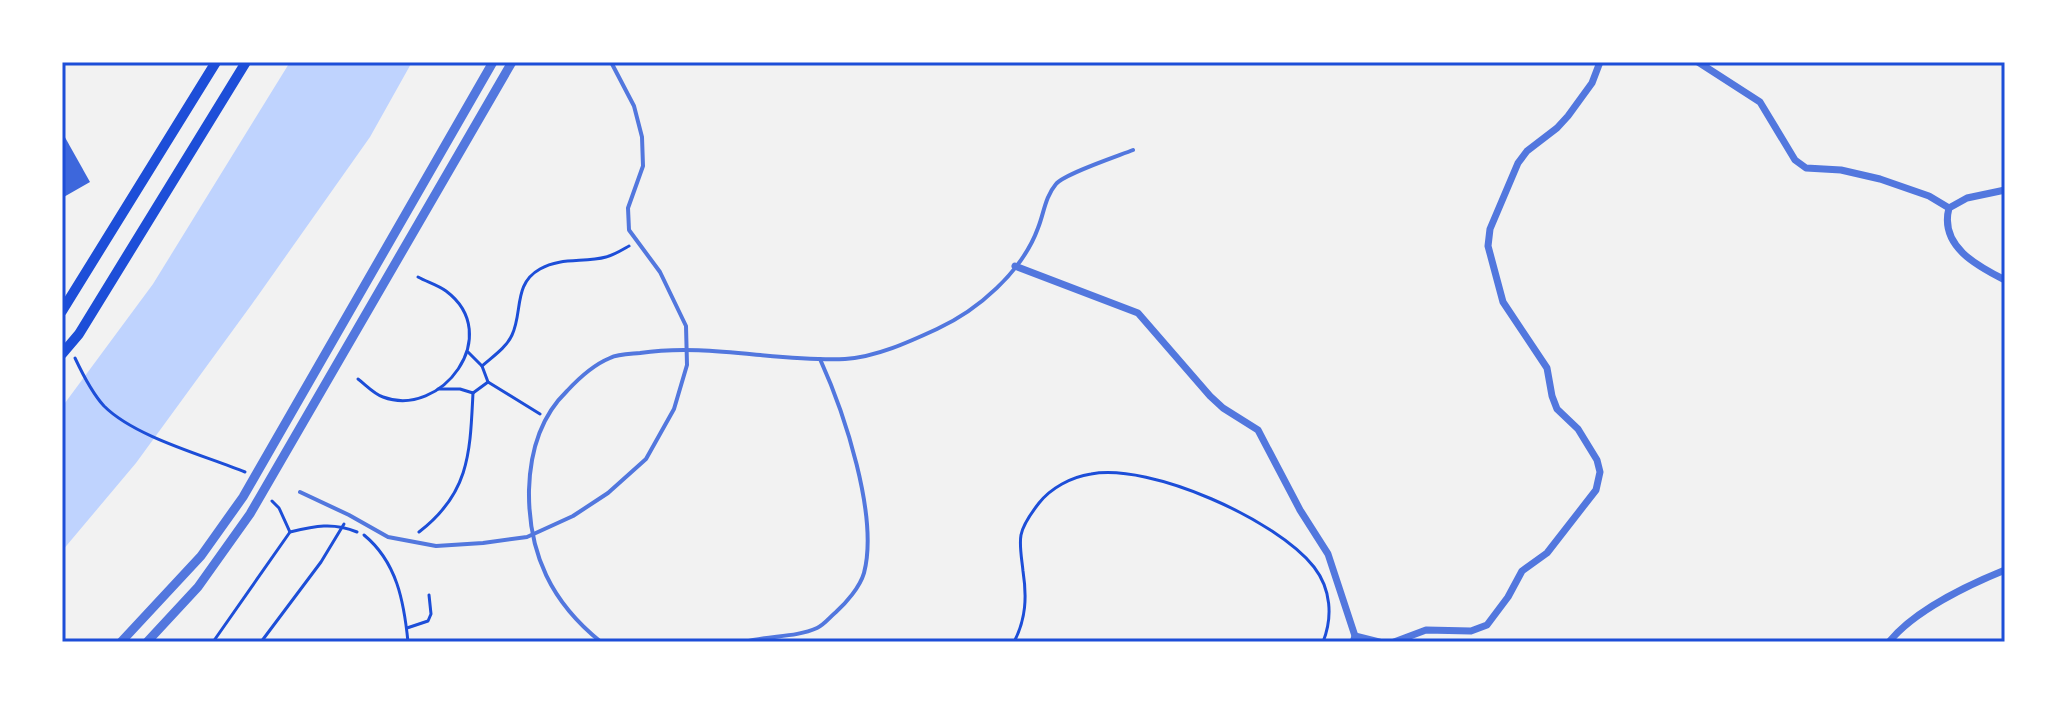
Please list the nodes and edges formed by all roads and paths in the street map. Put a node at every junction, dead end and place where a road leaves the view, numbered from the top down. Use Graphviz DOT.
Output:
graph roads {
  1 [pos="216,62"];
  2 [pos="246,62"];
  3 [pos="493,62"];
  4 [pos="512,62"];
  5 [pos="611,62"];
  6 [pos="1600,62"];
  7 [pos="1698,62"];
  8 [pos="1133,150"];
  9 [pos="2005,190"];
  10 [pos="1949,208"];
  11 [pos="638,242"];
  12 [pos="1015,266"];
  13 [pos="418,277"];
  14 [pos="2005,280"];
  15 [pos="62,311"];
  16 [pos="468,352"];
  17 [pos="68,354"];
  18 [pos="820,359"];
  19 [pos="482,366"];
  20 [pos="358,379"];
  21 [pos="488,382"];
  22 [pos="438,389"];
  23 [pos="473,393"];
  24 [pos="546,418"];
  25 [pos="246,472"];
  26 [pos="300,492"];
  27 [pos="271,499"];
  28 [pos="349,515"];
  29 [pos="290,532"];
  30 [pos="408,541"];
  31 [pos="2005,570"];
  32 [pos="429,595"];
  33 [pos="407,628"];
  34 [pos="1354,639"];
  35 [pos="121,642"];
  36 [pos="147,642"];
  37 [pos="213,642"];
  38 [pos="261,642"];
  39 [pos="408,642"];
  40 [pos="601,642"];
  41 [pos="745,642"];
  42 [pos="1014,642"];
  43 [pos="1323,642"];
  44 [pos="1379,642"];
  45 [pos="1394,642"];
  46 [pos="1889,642"];
  1 -- 15 [label="main road"];
  2 -- 17 [label="main road"];
  3 -- 35 [label="street"];
  4 -- 36 [label="street"];
  5 -- 11 [label="lane"];
  6 -- 45 [label="street"];
  7 -- 10 [label="street"];
  8 -- 12 [label="lane"];
  9 -- 10 [label="street"];
  10 -- 14 [label="street"];
  11 -- 19 [label="path"];
  11 -- 30 [label="lane"];
  12 -- 18 [label="lane"];
  12 -- 34 [label="street"];
  13 -- 16 [label="path"];
  16 -- 19 [label="path"];
  16 -- 22 [label="path"];
  17 -- 25 [label="path"];
  18 -- 24 [label="lane"];
  18 -- 41 [label="lane"];
  19 -- 21 [label="path"];
  20 -- 22 [label="path"];
  21 -- 23 [label="path"];
  21 -- 24 [label="path"];
  22 -- 23 [label="path"];
  23 -- 30 [label="path"];
  24 -- 40 [label="lane"];
  26 -- 28 [label="lane"];
  27 -- 29 [label="path"];
  28 -- 30 [label="lane"];
  28 -- 38 [label="path"];
  29 -- 33 [label="path"];
  29 -- 37 [label="path"];
  31 -- 46 [label="street"];
  32 -- 33 [label="path"];
  33 -- 39 [label="path"];
  34 -- 44 [label="street"];
  42 -- 43 [label="path"];
}
